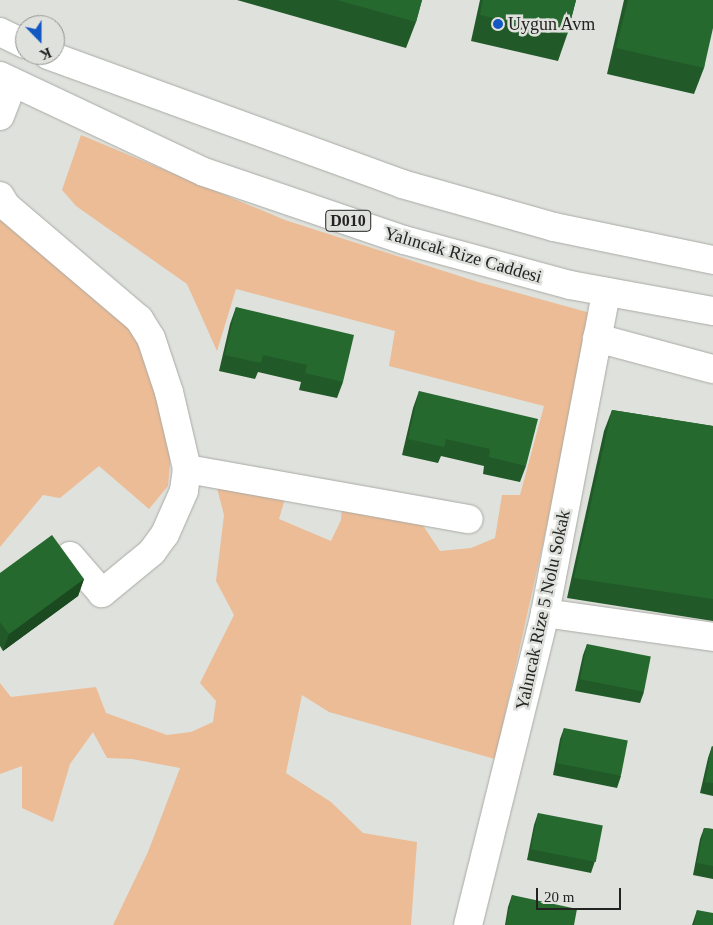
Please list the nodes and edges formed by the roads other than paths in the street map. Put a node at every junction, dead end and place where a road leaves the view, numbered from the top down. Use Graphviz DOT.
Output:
graph roads {
  1 [pos="0,32"];
  2 [pos="15,39"];
  3 [pos="65,61"];
  4 [pos="6,79"];
  5 [pos="0,116"];
  6 [pos="0,196"];
  7 [pos="713,260"];
  8 [pos="606,292"];
  9 [pos="713,311"];
  10 [pos="597,338"];
  11 [pos="713,369"];
  12 [pos="187,469"];
  13 [pos="470,518"];
  14 [pos="70,556"];
  15 [pos="545,613"];
  16 [pos="713,637"];
  17 [pos="468,925"];
  1 -- 2 [label="main road"];
  3 -- 7 [label="main road"];
  4 -- 5 [label="main road"];
  4 -- 8 [label="main road, Yalıncak Rize Caddesi / D010"];
  6 -- 12 [label="main road"];
  8 -- 9 [label="main road, Yalıncak Rize Caddesi / D010"];
  8 -- 10 [label="main road, Yalıncak Rize 5 Nolu Sokak"];
  10 -- 11 [label="main road"];
  10 -- 15 [label="main road, Yalıncak Rize 5 Nolu Sokak"];
  12 -- 13 [label="main road"];
  12 -- 14 [label="main road"];
  15 -- 16 [label="main road"];
  15 -- 17 [label="main road, Yalıncak Rize 5 Nolu Sokak"];
}
